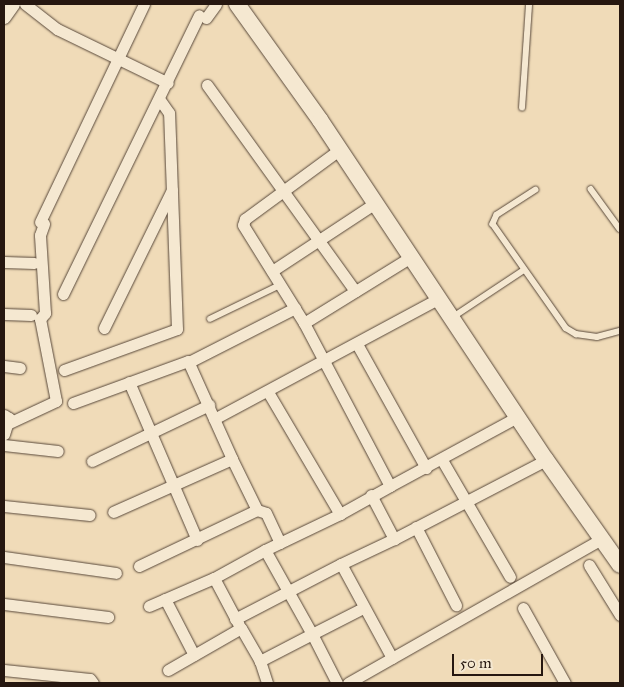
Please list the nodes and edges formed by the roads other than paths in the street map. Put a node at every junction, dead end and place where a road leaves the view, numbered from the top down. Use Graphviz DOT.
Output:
graph roads {
  1 [pos="12,4"];
  2 [pos="25,4"];
  3 [pos="144,4"];
  4 [pos="216,4"];
  5 [pos="237,4"];
  6 [pos="529,4"];
  7 [pos="4,17"];
  8 [pos="119,59"];
  9 [pos="168,83"];
  10 [pos="207,85"];
  11 [pos="160,100"];
  12 [pos="522,108"];
  13 [pos="339,150"];
  14 [pos="172,189"];
  15 [pos="591,189"];
  16 [pos="285,190"];
  17 [pos="536,190"];
  18 [pos="375,204"];
  19 [pos="620,229"];
  20 [pos="319,240"];
  21 [pos="411,257"];
  22 [pos="4,262"];
  23 [pos="34,263"];
  24 [pos="524,270"];
  25 [pos="272,271"];
  26 [pos="280,285"];
  27 [pos="355,291"];
  28 [pos="63,294"];
  29 [pos="438,299"];
  30 [pos="295,308"];
  31 [pos="4,314"];
  32 [pos="31,316"];
  33 [pos="210,318"];
  34 [pos="451,318"];
  35 [pos="304,323"];
  36 [pos="104,328"];
  37 [pos="620,331"];
  38 [pos="357,344"];
  39 [pos="325,360"];
  40 [pos="190,362"];
  41 [pos="4,366"];
  42 [pos="20,368"];
  43 [pos="64,370"];
  44 [pos="129,382"];
  45 [pos="268,392"];
  46 [pos="73,403"];
  47 [pos="208,405"];
  48 [pos="517,417"];
  49 [pos="214,419"];
  50 [pos="5,424"];
  51 [pos="151,433"];
  52 [pos="4,445"];
  53 [pos="58,451"];
  54 [pos="232,459"];
  55 [pos="442,460"];
  56 [pos="546,460"];
  57 [pos="92,461"];
  58 [pos="426,468"];
  59 [pos="173,485"];
  60 [pos="390,486"];
  61 [pos="372,495"];
  62 [pos="468,500"];
  63 [pos="4,506"];
  64 [pos="257,510"];
  65 [pos="113,512"];
  66 [pos="340,514"];
  67 [pos="90,515"];
  68 [pos="416,528"];
  69 [pos="603,538"];
  70 [pos="394,539"];
  71 [pos="197,540"];
  72 [pos="280,543"];
  73 [pos="265,550"];
  74 [pos="4,557"];
  75 [pos="341,564"];
  76 [pos="590,565"];
  77 [pos="620,565"];
  78 [pos="138,566"];
  79 [pos="116,573"];
  80 [pos="510,577"];
  81 [pos="214,578"];
  82 [pos="288,593"];
  83 [pos="165,599"];
  84 [pos="4,604"];
  85 [pos="456,605"];
  86 [pos="149,606"];
  87 [pos="363,608"];
  88 [pos="523,608"];
  89 [pos="620,615"];
  90 [pos="108,617"];
  91 [pos="238,624"];
  92 [pos="312,634"];
  93 [pos="194,655"];
  94 [pos="392,658"];
  95 [pos="260,661"];
  96 [pos="4,670"];
  97 [pos="168,670"];
  98 [pos="36,679"];
  99 [pos="92,683"];
  100 [pos="267,683"];
  101 [pos="337,683"];
  102 [pos="348,683"];
  103 [pos="565,683"];
  1 -- 7 [label="street"];
  2 -- 8 [label="street"];
  3 -- 8 [label="street"];
  4 -- 9 [label="street"];
  5 -- 13 [label="main road"];
  6 -- 12 [label="lane"];
  8 -- 9 [label="street"];
  8 -- 50 [label="street"];
  9 -- 11 [label="street"];
  10 -- 16 [label="street"];
  11 -- 14 [label="street"];
  11 -- 28 [label="street"];
  13 -- 16 [label="street"];
  13 -- 18 [label="main road"];
  14 -- 36 [label="street"];
  14 -- 43 [label="street"];
  15 -- 19 [label="lane"];
  16 -- 20 [label="street"];
  16 -- 25 [label="street"];
  17 -- 24 [label="lane"];
  18 -- 20 [label="street"];
  18 -- 21 [label="main road"];
  20 -- 25 [label="street"];
  20 -- 27 [label="street"];
  21 -- 27 [label="street"];
  21 -- 29 [label="main road"];
  22 -- 23 [label="street"];
  24 -- 34 [label="lane"];
  24 -- 37 [label="lane"];
  25 -- 26 [label="street"];
  26 -- 30 [label="street"];
  26 -- 33 [label="lane"];
  27 -- 35 [label="street"];
  29 -- 34 [label="main road"];
  29 -- 38 [label="street"];
  30 -- 35 [label="street"];
  30 -- 40 [label="street"];
  31 -- 32 [label="street"];
  34 -- 48 [label="main road"];
  35 -- 39 [label="street"];
  38 -- 39 [label="street"];
  38 -- 58 [label="street"];
  39 -- 45 [label="street"];
  39 -- 60 [label="street"];
  40 -- 44 [label="street"];
  40 -- 47 [label="street"];
  41 -- 42 [label="street"];
  44 -- 46 [label="street"];
  44 -- 51 [label="street"];
  45 -- 49 [label="street"];
  45 -- 66 [label="street"];
  47 -- 49 [label="street"];
  47 -- 51 [label="street"];
  48 -- 55 [label="street"];
  48 -- 56 [label="main road"];
  49 -- 54 [label="street"];
  51 -- 57 [label="street"];
  51 -- 59 [label="street"];
  52 -- 53 [label="street"];
  54 -- 59 [label="street"];
  54 -- 64 [label="street"];
  55 -- 58 [label="street"];
  55 -- 62 [label="street"];
  56 -- 62 [label="street"];
  56 -- 69 [label="main road"];
  58 -- 60 [label="street"];
  59 -- 65 [label="street"];
  59 -- 71 [label="street"];
  60 -- 61 [label="street"];
  61 -- 66 [label="street"];
  61 -- 70 [label="street"];
  62 -- 68 [label="street"];
  62 -- 80 [label="street"];
  63 -- 67 [label="street"];
  64 -- 71 [label="street"];
  64 -- 72 [label="street"];
  66 -- 72 [label="street"];
  68 -- 70 [label="street"];
  68 -- 85 [label="street"];
  69 -- 77 [label="main road"];
  69 -- 94 [label="street"];
  70 -- 75 [label="street"];
  71 -- 78 [label="street"];
  72 -- 73 [label="street"];
  73 -- 81 [label="street"];
  73 -- 82 [label="street"];
  74 -- 79 [label="street"];
  75 -- 82 [label="street"];
  75 -- 87 [label="street"];
  76 -- 89 [label="street"];
  81 -- 83 [label="street"];
  81 -- 91 [label="street"];
  82 -- 91 [label="street"];
  82 -- 92 [label="street"];
  83 -- 86 [label="street"];
  83 -- 93 [label="street"];
  84 -- 90 [label="street"];
  87 -- 92 [label="street"];
  87 -- 94 [label="street"];
  88 -- 103 [label="street"];
  91 -- 93 [label="street"];
  91 -- 95 [label="street"];
  92 -- 95 [label="street"];
  92 -- 101 [label="street"];
  93 -- 97 [label="street"];
  94 -- 102 [label="street"];
  95 -- 100 [label="street"];
  96 -- 98 [label="street"];
  98 -- 99 [label="street"];
}
